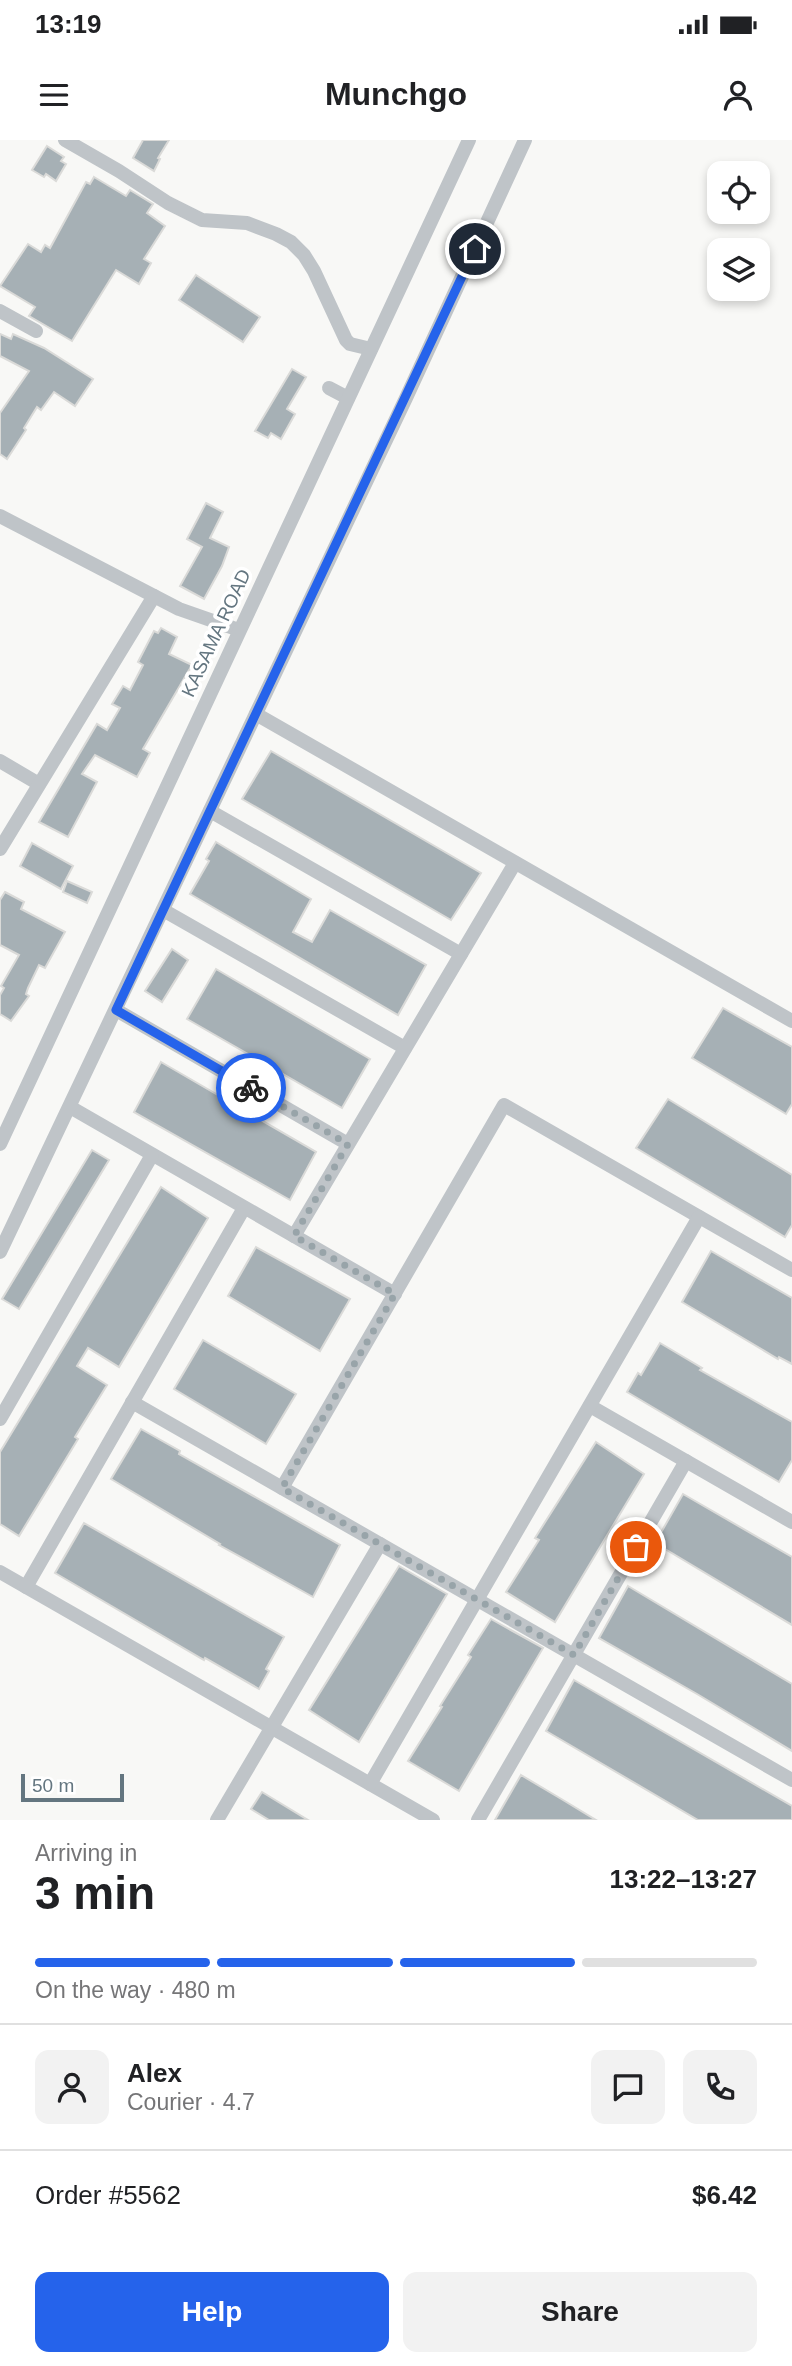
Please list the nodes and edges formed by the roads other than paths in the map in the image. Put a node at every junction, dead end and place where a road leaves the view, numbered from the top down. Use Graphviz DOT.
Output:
graph roads {
  1 [pos="65,140"];
  2 [pos="468,140"];
  3 [pos="525,140"];
  4 [pos="0,312"];
  5 [pos="36,331"];
  6 [pos="371,349"];
  7 [pos="329,388"];
  8 [pos="348,398"];
  9 [pos="0,516"];
  10 [pos="154,596"];
  11 [pos="239,630"];
  12 [pos="256,713"];
  13 [pos="0,761"];
  14 [pos="39,784"];
  15 [pos="210,811"];
  16 [pos="0,849"];
  17 [pos="515,863"];
  18 [pos="163,910"];
  19 [pos="461,954"];
  20 [pos="116,1010"];
  21 [pos="790,1016"];
  22 [pos="405,1048"];
  23 [pos="70,1107"];
  24 [pos="0,1144"];
  25 [pos="348,1144"];
  26 [pos="152,1155"];
  27 [pos="244,1208"];
  28 [pos="699,1217"];
  29 [pos="294,1236"];
  30 [pos="0,1252"];
  31 [pos="792,1270"];
  32 [pos="395,1294"];
  33 [pos="132,1402"];
  34 [pos="590,1406"];
  35 [pos="0,1419"];
  36 [pos="686,1461"];
  37 [pos="282,1488"];
  38 [pos="792,1522"];
  39 [pos="380,1544"];
  40 [pos="0,1572"];
  41 [pos="26,1587"];
  42 [pos="477,1600"];
  43 [pos="574,1655"];
  44 [pos="272,1727"];
  45 [pos="792,1780"];
  46 [pos="370,1784"];
  47 [pos="217,1820"];
  48 [pos="433,1820"];
  49 [pos="478,1820"];
  1 -- 6 [label="street"];
  2 -- 6 [label="street, KASAMA ROAD"];
  3 -- 12 [label="street"];
  4 -- 5 [label="street"];
  6 -- 8 [label="street, KASAMA ROAD"];
  7 -- 8 [label="street"];
  8 -- 11 [label="street, KASAMA ROAD"];
  9 -- 10 [label="street"];
  10 -- 11 [label="street"];
  10 -- 14 [label="street"];
  11 -- 24 [label="street, KASAMA ROAD"];
  12 -- 15 [label="street"];
  12 -- 17 [label="street"];
  13 -- 14 [label="street"];
  14 -- 16 [label="street"];
  15 -- 18 [label="street"];
  15 -- 19 [label="street"];
  17 -- 19 [label="street"];
  17 -- 21 [label="street"];
  18 -- 20 [label="street"];
  18 -- 22 [label="street"];
  19 -- 22 [label="street"];
  20 -- 23 [label="street"];
  20 -- 25 [label="street"];
  22 -- 25 [label="street"];
  23 -- 26 [label="street"];
  23 -- 30 [label="street"];
  25 -- 29 [label="street"];
  26 -- 27 [label="street"];
  26 -- 35 [label="street"];
  27 -- 29 [label="street"];
  27 -- 33 [label="street"];
  28 -- 31 [label="street"];
  28 -- 32 [label="street"];
  28 -- 34 [label="street"];
  29 -- 32 [label="street"];
  32 -- 37 [label="street"];
  33 -- 37 [label="street"];
  33 -- 41 [label="street"];
  34 -- 36 [label="street"];
  34 -- 42 [label="street"];
  36 -- 38 [label="street"];
  36 -- 43 [label="street"];
  37 -- 39 [label="street"];
  39 -- 42 [label="street"];
  39 -- 44 [label="street"];
  40 -- 41 [label="street"];
  41 -- 44 [label="street"];
  42 -- 43 [label="street"];
  42 -- 46 [label="street"];
  43 -- 45 [label="street"];
  43 -- 49 [label="street"];
  44 -- 46 [label="street"];
  44 -- 47 [label="street"];
  46 -- 48 [label="street"];
}
